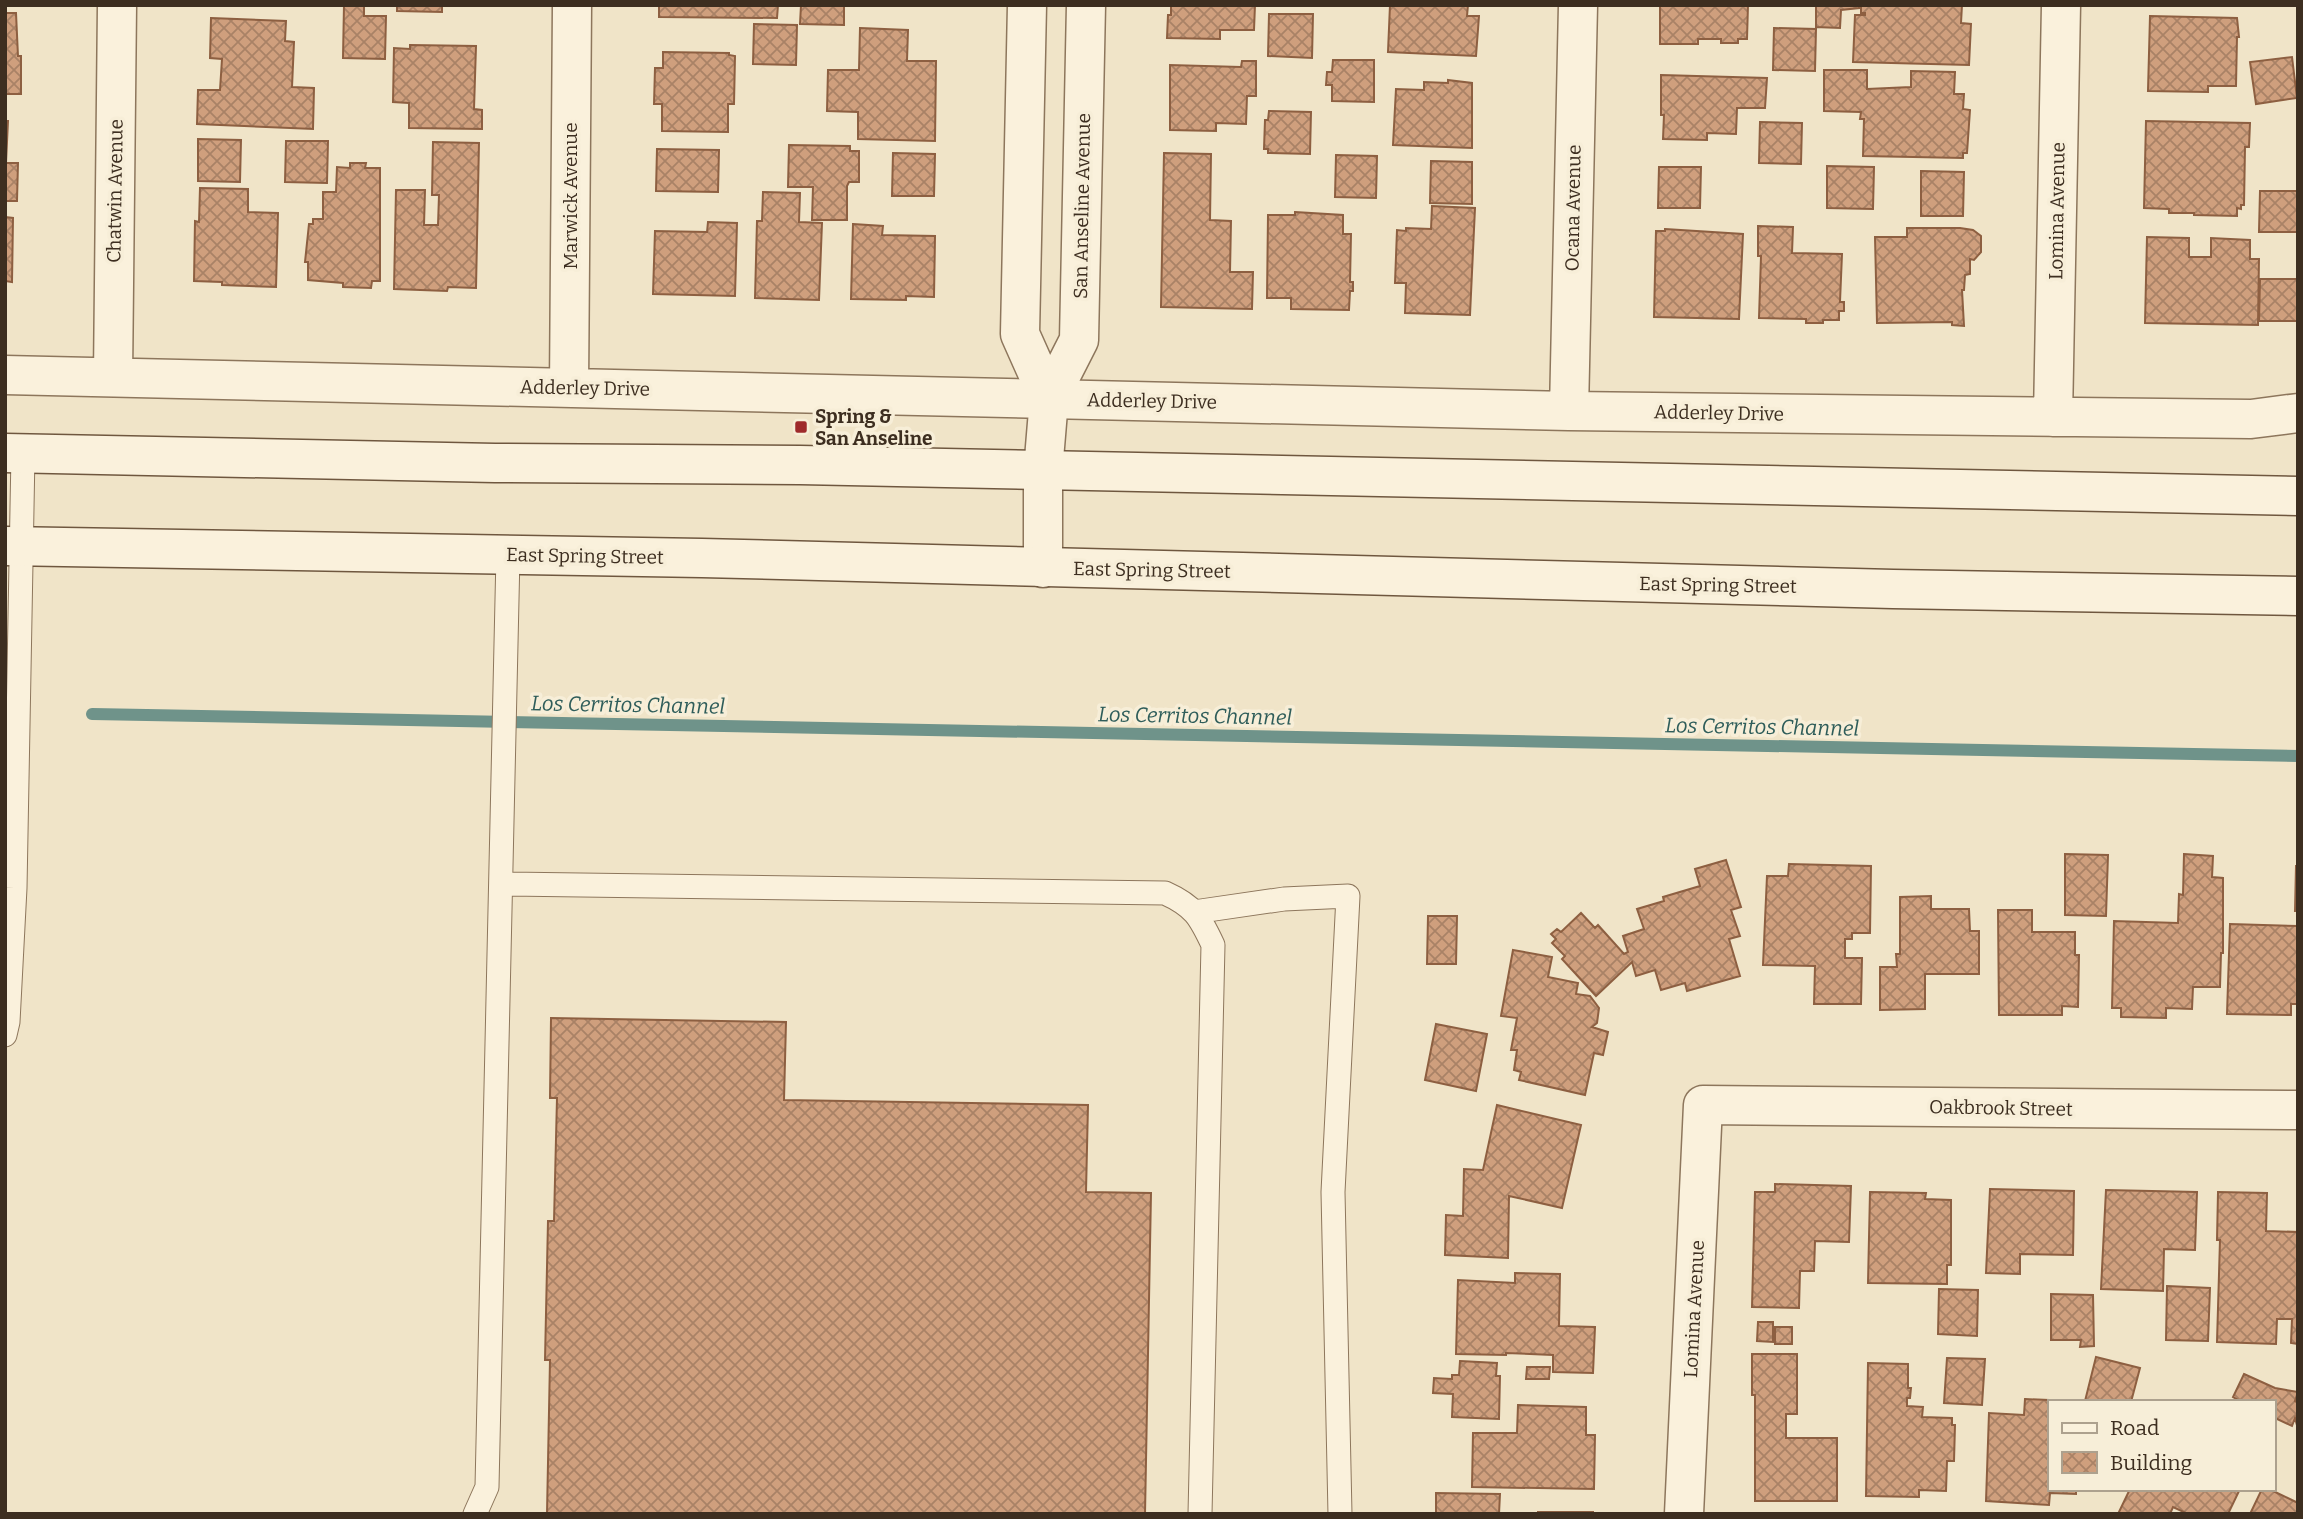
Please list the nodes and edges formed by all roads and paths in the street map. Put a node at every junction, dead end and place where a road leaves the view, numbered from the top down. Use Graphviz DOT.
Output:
graph roads {
  1 [pos="117,5"];
  2 [pos="572,5"];
  3 [pos="1027,5"];
  4 [pos="1086,5"];
  5 [pos="1578,5"];
  6 [pos="2061,5"];
  7 [pos="5,375"];
  8 [pos="113,377"];
  9 [pos="569,388"];
  10 [pos="1049,399"];
  11 [pos="1569,411"];
  12 [pos="2298,413"];
  13 [pos="2053,417"];
  14 [pos="14,453"];
  15 [pos="1043,471"];
  16 [pos="2298,496"];
  17 [pos="14,546"];
  18 [pos="508,555"];
  19 [pos="1043,568"];
  20 [pos="2298,596"];
  21 [pos="11,792"];
  22 [pos="501,884"];
  23 [pos="10,888"];
  24 [pos="1194,912"];
  25 [pos="5,1035"];
  26 [pos="1703,1105"];
  27 [pos="2298,1111"];
  28 [pos="475,1514"];
  29 [pos="1200,1514"];
  30 [pos="1339,1514"];
  31 [pos="1685,1514"];
  1 -- 8 [label="street, Chatwin Avenue"];
  2 -- 9 [label="street, Marwick Avenue"];
  3 -- 10 [label="street, San Anseline Avenue"];
  4 -- 10 [label="street, San Anseline Avenue"];
  5 -- 11 [label="street, Ocana Avenue"];
  6 -- 13 [label="street, Lomina Avenue"];
  7 -- 8 [label="street, Adderley Drive"];
  8 -- 9 [label="street, Adderley Drive"];
  9 -- 10 [label="street, Adderley Drive"];
  10 -- 11 [label="street, Adderley Drive"];
  10 -- 15 [label="street, San Anseline Avenue"];
  11 -- 13 [label="street, Adderley Drive"];
  12 -- 13 [label="street, Adderley Drive"];
  14 -- 15 [label="street"];
  14 -- 17 [label="lane"];
  15 -- 16 [label="street"];
  15 -- 19 [label="street, San Anseline Avenue"];
  17 -- 18 [label="street, East Spring Street"];
  17 -- 21 [label="lane"];
  18 -- 19 [label="street, East Spring Street"];
  18 -- 22 [label="lane"];
  19 -- 20 [label="street, East Spring Street"];
  21 -- 23 [label="lane"];
  22 -- 24 [label="lane"];
  22 -- 28 [label="lane"];
  23 -- 25 [label="lane"];
  24 -- 29 [label="lane"];
  24 -- 30 [label="lane"];
  26 -- 27 [label="street, Oakbrook Street"];
  26 -- 31 [label="street, Lomina Avenue"];
}
